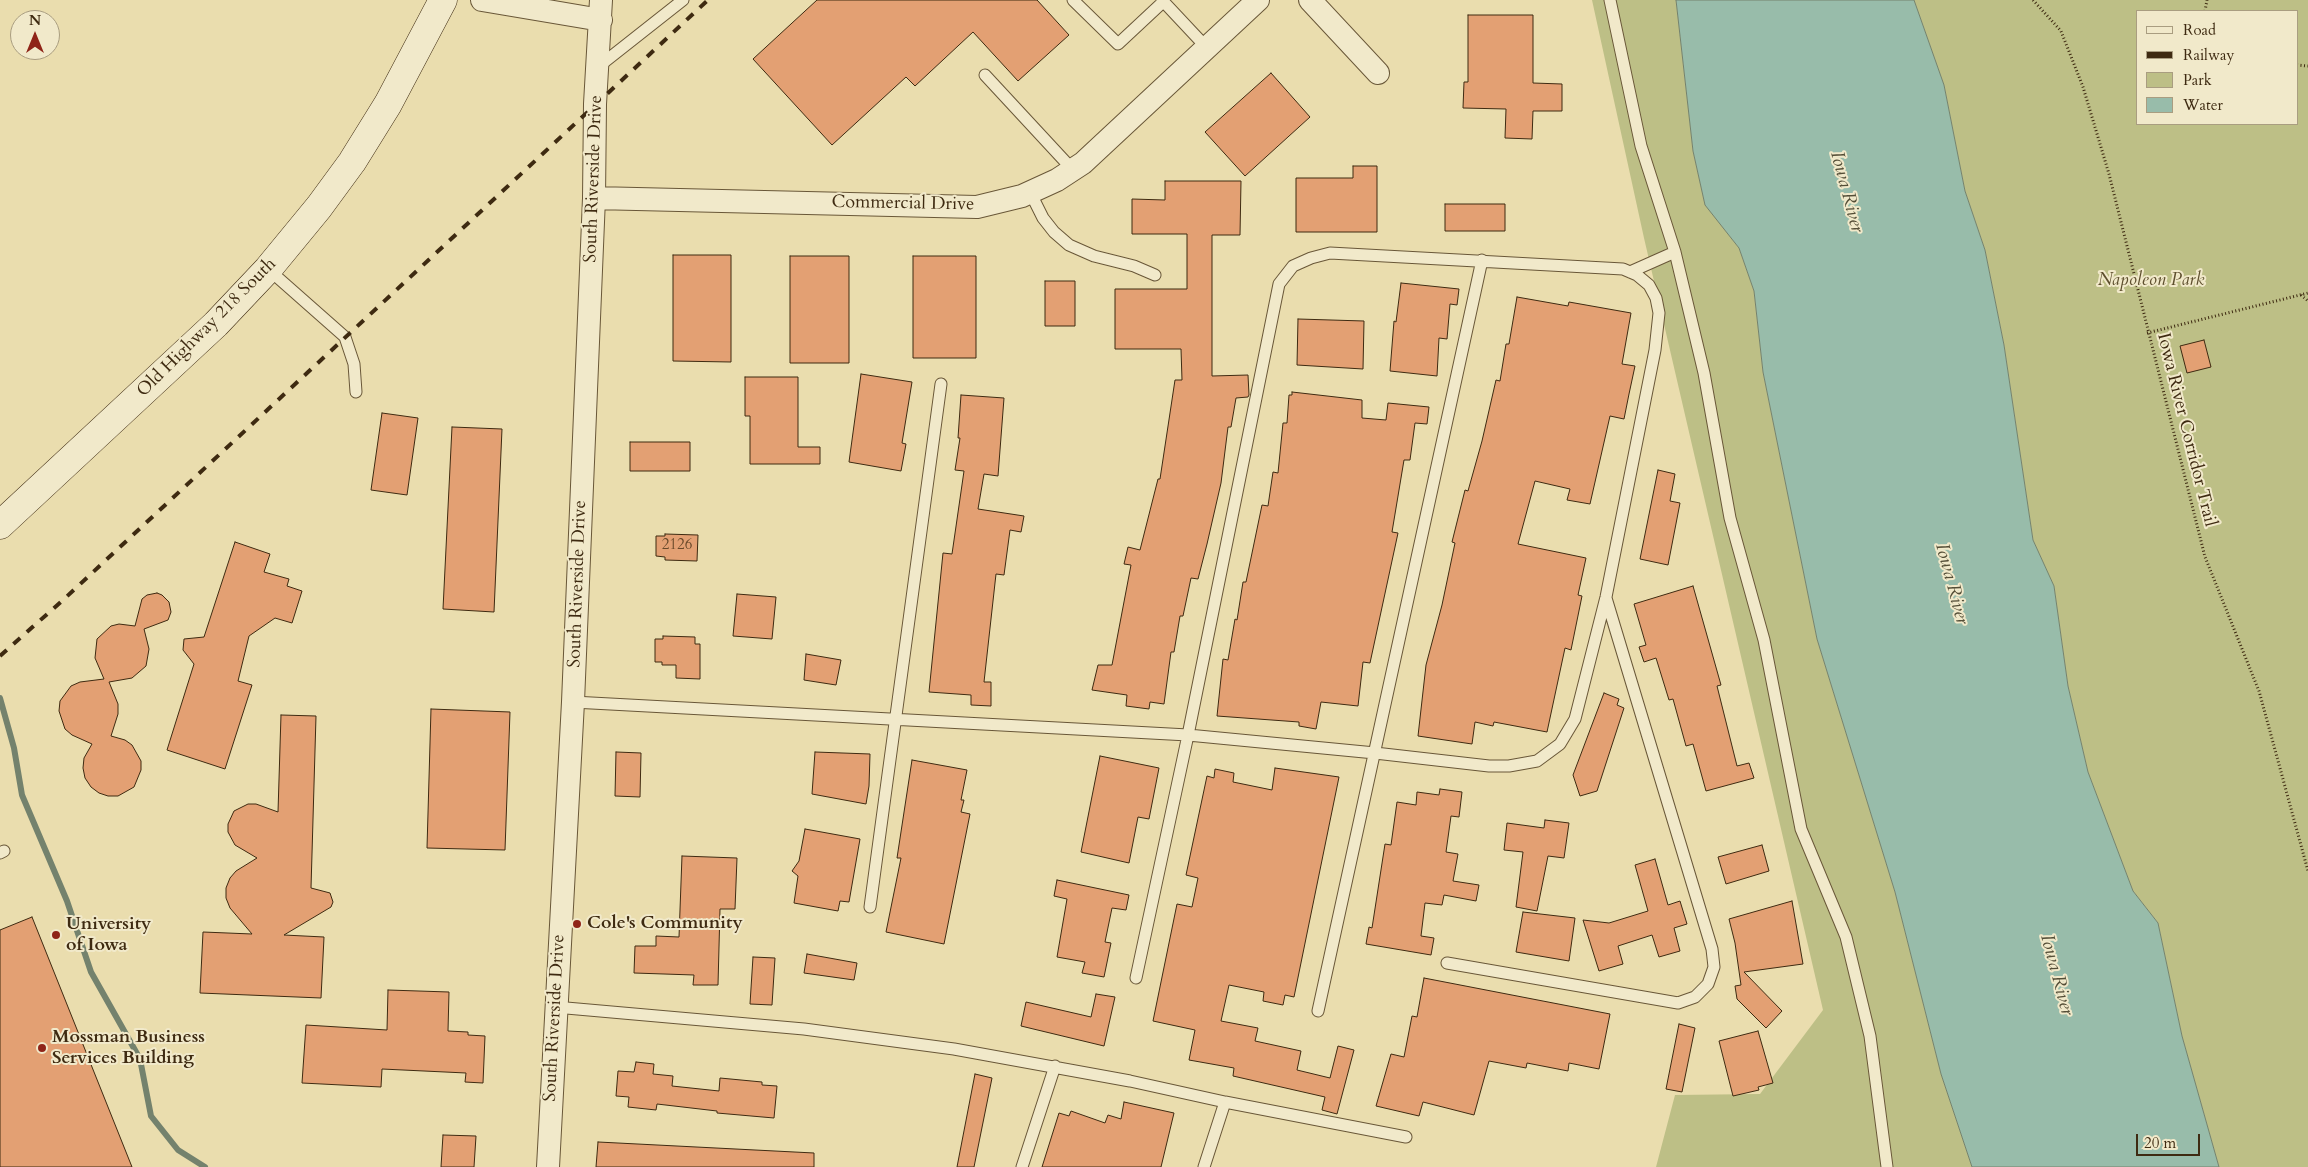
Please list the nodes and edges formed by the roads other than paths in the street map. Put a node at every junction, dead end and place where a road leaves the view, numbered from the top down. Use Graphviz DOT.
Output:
graph roads {
  1 [pos="443,0"];
  2 [pos="482,0"];
  3 [pos="683,0"];
  4 [pos="1073,0"];
  5 [pos="1258,0"];
  6 [pos="1310,0"];
  7 [pos="1610,0"];
  8 [pos="1162,1"];
  9 [pos="601,10"];
  10 [pos="1207,48"];
  11 [pos="598,66"];
  12 [pos="1378,72"];
  13 [pos="985,75"];
  14 [pos="1073,170"];
  15 [pos="1030,192"];
  16 [pos="594,198"];
  17 [pos="1675,252"];
  18 [pos="1482,260"];
  19 [pos="268,269"];
  20 [pos="1630,272"];
  21 [pos="1155,275"];
  22 [pos="941,384"];
  23 [pos="356,392"];
  24 [pos="0,525"];
  25 [pos="1606,597"];
  26 [pos="573,702"];
  27 [pos="896,719"];
  28 [pos="1188,735"];
  29 [pos="1375,753"];
  30 [pos="870,907"];
  31 [pos="1447,963"];
  32 [pos="1136,978"];
  33 [pos="555,1007"];
  34 [pos="1318,1012"];
  35 [pos="1055,1066"];
  36 [pos="1225,1102"];
  37 [pos="1406,1137"];
  38 [pos="548,1167"];
  39 [pos="1022,1167"];
  40 [pos="1204,1167"];
  41 [pos="1887,1167"];
  1 -- 19 [label="main road, Old Highway 218 South"];
  2 -- 9 [label="street"];
  3 -- 11 [label="lane"];
  4 -- 8 [label="lane"];
  5 -- 10 [label="street, Commercial Drive"];
  6 -- 12 [label="street"];
  7 -- 17 [label="lane"];
  8 -- 10 [label="lane"];
  9 -- 11 [label="street, South Riverside Drive"];
  10 -- 14 [label="street, Commercial Drive"];
  11 -- 16 [label="street, South Riverside Drive"];
  13 -- 14 [label="lane"];
  14 -- 15 [label="street, Commercial Drive"];
  15 -- 16 [label="street, Commercial Drive"];
  15 -- 21 [label="lane"];
  16 -- 26 [label="street, South Riverside Drive"];
  17 -- 20 [label="lane"];
  17 -- 41 [label="lane"];
  18 -- 20 [label="lane"];
  18 -- 28 [label="lane"];
  18 -- 29 [label="lane"];
  19 -- 23 [label="lane"];
  19 -- 24 [label="main road, Old Highway 218 South"];
  20 -- 25 [label="lane"];
  22 -- 27 [label="lane"];
  25 -- 29 [label="lane"];
  25 -- 31 [label="lane"];
  26 -- 27 [label="lane"];
  26 -- 33 [label="street, South Riverside Drive"];
  27 -- 28 [label="lane"];
  27 -- 30 [label="lane"];
  28 -- 29 [label="lane"];
  28 -- 32 [label="lane"];
  29 -- 34 [label="lane"];
  33 -- 35 [label="lane"];
  33 -- 38 [label="street, South Riverside Drive"];
  35 -- 36 [label="lane"];
  35 -- 39 [label="lane"];
  36 -- 37 [label="lane"];
  36 -- 40 [label="lane"];
}
